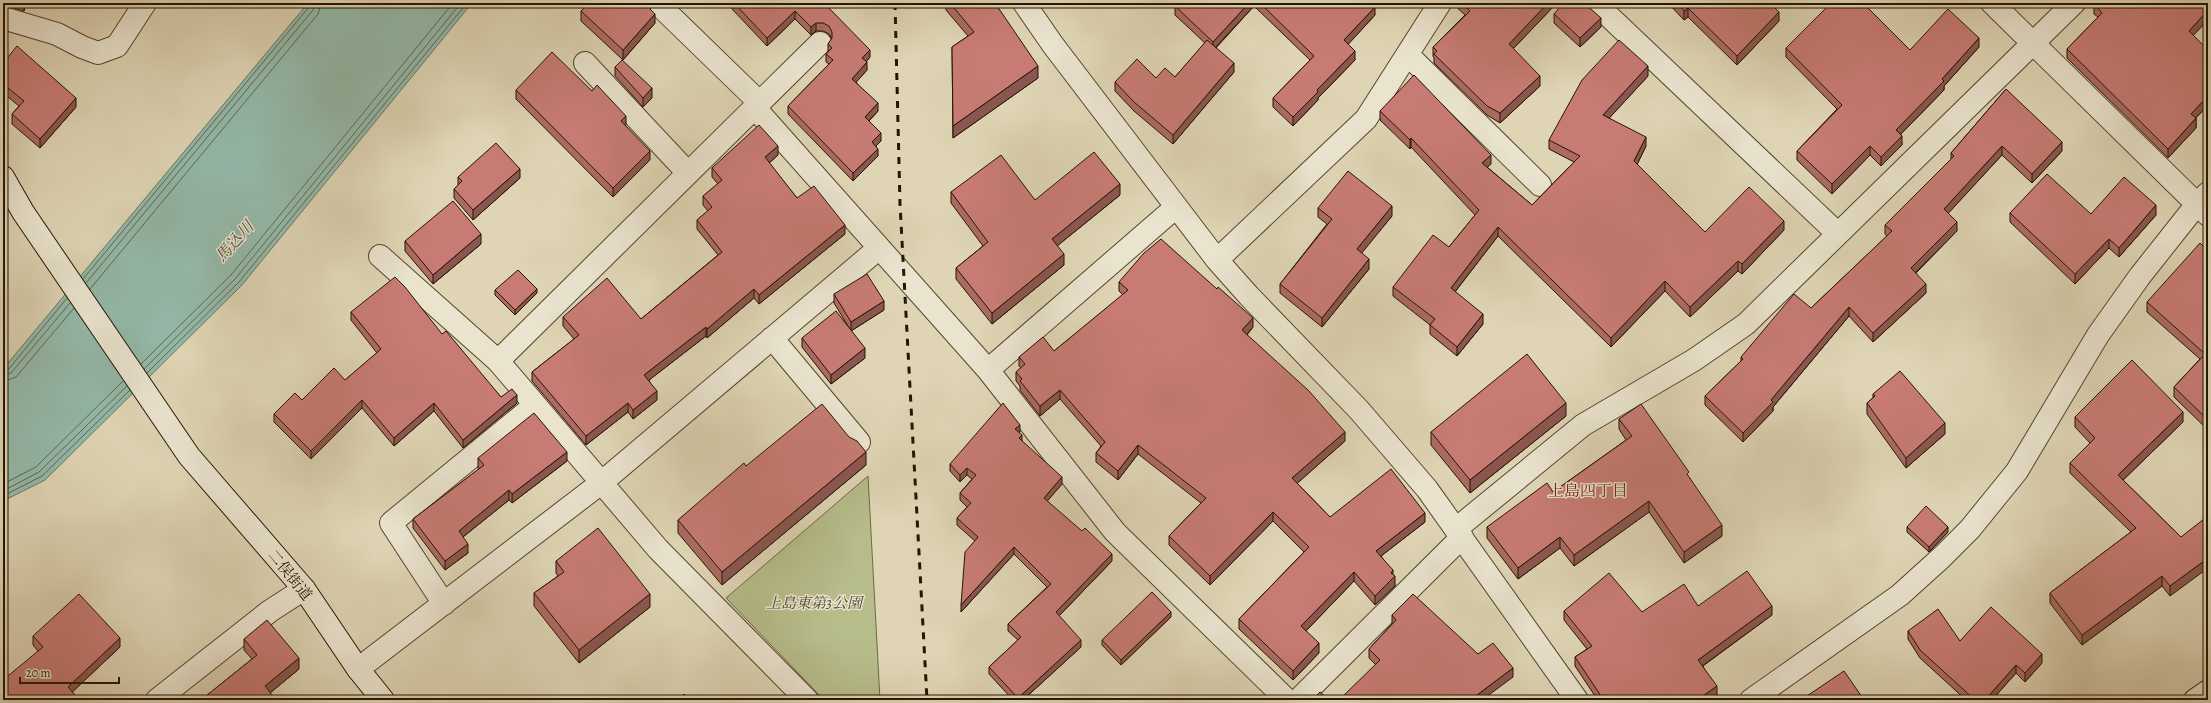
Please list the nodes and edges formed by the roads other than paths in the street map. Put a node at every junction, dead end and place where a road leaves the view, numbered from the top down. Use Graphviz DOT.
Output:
graph roads {
  1 [pos="145,3"];
  2 [pos="657,3"];
  3 [pos="1440,3"];
  4 [pos="1595,3"];
  5 [pos="1992,3"];
  6 [pos="2074,3"];
  7 [pos="1029,5"];
  8 [pos="3,18"];
  9 [pos="820,43"];
  10 [pos="2034,43"];
  11 [pos="1408,55"];
  12 [pos="585,63"];
  13 [pos="758,105"];
  14 [pos="688,173"];
  15 [pos="5,185"];
  16 [pos="1540,185"];
  17 [pos="2204,204"];
  18 [pos="1176,207"];
  19 [pos="1838,234"];
  20 [pos="879,248"];
  21 [pos="380,256"];
  22 [pos="1217,260"];
  23 [pos="772,338"];
  24 [pos="498,361"];
  25 [pos="988,370"];
  26 [pos="535,405"];
  27 [pos="859,442"];
  28 [pos="601,483"];
  29 [pos="1459,533"];
  30 [pos="304,589"];
  31 [pos="444,604"];
  32 [pos="358,669"];
  33 [pos="2208,691"];
  34 [pos="157,700"];
  35 [pos="382,700"];
  36 [pos="807,700"];
  37 [pos="1286,700"];
  38 [pos="1298,700"];
  39 [pos="1577,700"];
  40 [pos="1751,700"];
  41 [pos="2195,700"];
  1 -- 8 [label="street"];
  2 -- 13 [label="street"];
  3 -- 11 [label="street"];
  4 -- 19 [label="street"];
  5 -- 10 [label="street"];
  6 -- 10 [label="street"];
  7 -- 18 [label="street"];
  9 -- 13 [label="street"];
  10 -- 17 [label="street"];
  10 -- 19 [label="street"];
  11 -- 16 [label="street"];
  11 -- 22 [label="street"];
  12 -- 14 [label="street"];
  13 -- 14 [label="street"];
  13 -- 20 [label="street"];
  14 -- 24 [label="street"];
  15 -- 30 [label="street, 二俣街道"];
  17 -- 40 [label="street"];
  18 -- 22 [label="street"];
  18 -- 25 [label="street"];
  19 -- 29 [label="street"];
  20 -- 23 [label="street"];
  20 -- 25 [label="street"];
  21 -- 24 [label="street"];
  22 -- 29 [label="street"];
  23 -- 27 [label="street"];
  23 -- 28 [label="street"];
  24 -- 26 [label="street"];
  25 -- 37 [label="street"];
  26 -- 28 [label="street"];
  26 -- 31 [label="street"];
  28 -- 31 [label="street"];
  28 -- 36 [label="street"];
  29 -- 38 [label="street"];
  29 -- 39 [label="street"];
  30 -- 32 [label="street, 二俣街道"];
  30 -- 34 [label="street"];
  31 -- 32 [label="street"];
  32 -- 35 [label="street, 二俣街道"];
  33 -- 41 [label="street"];
}
